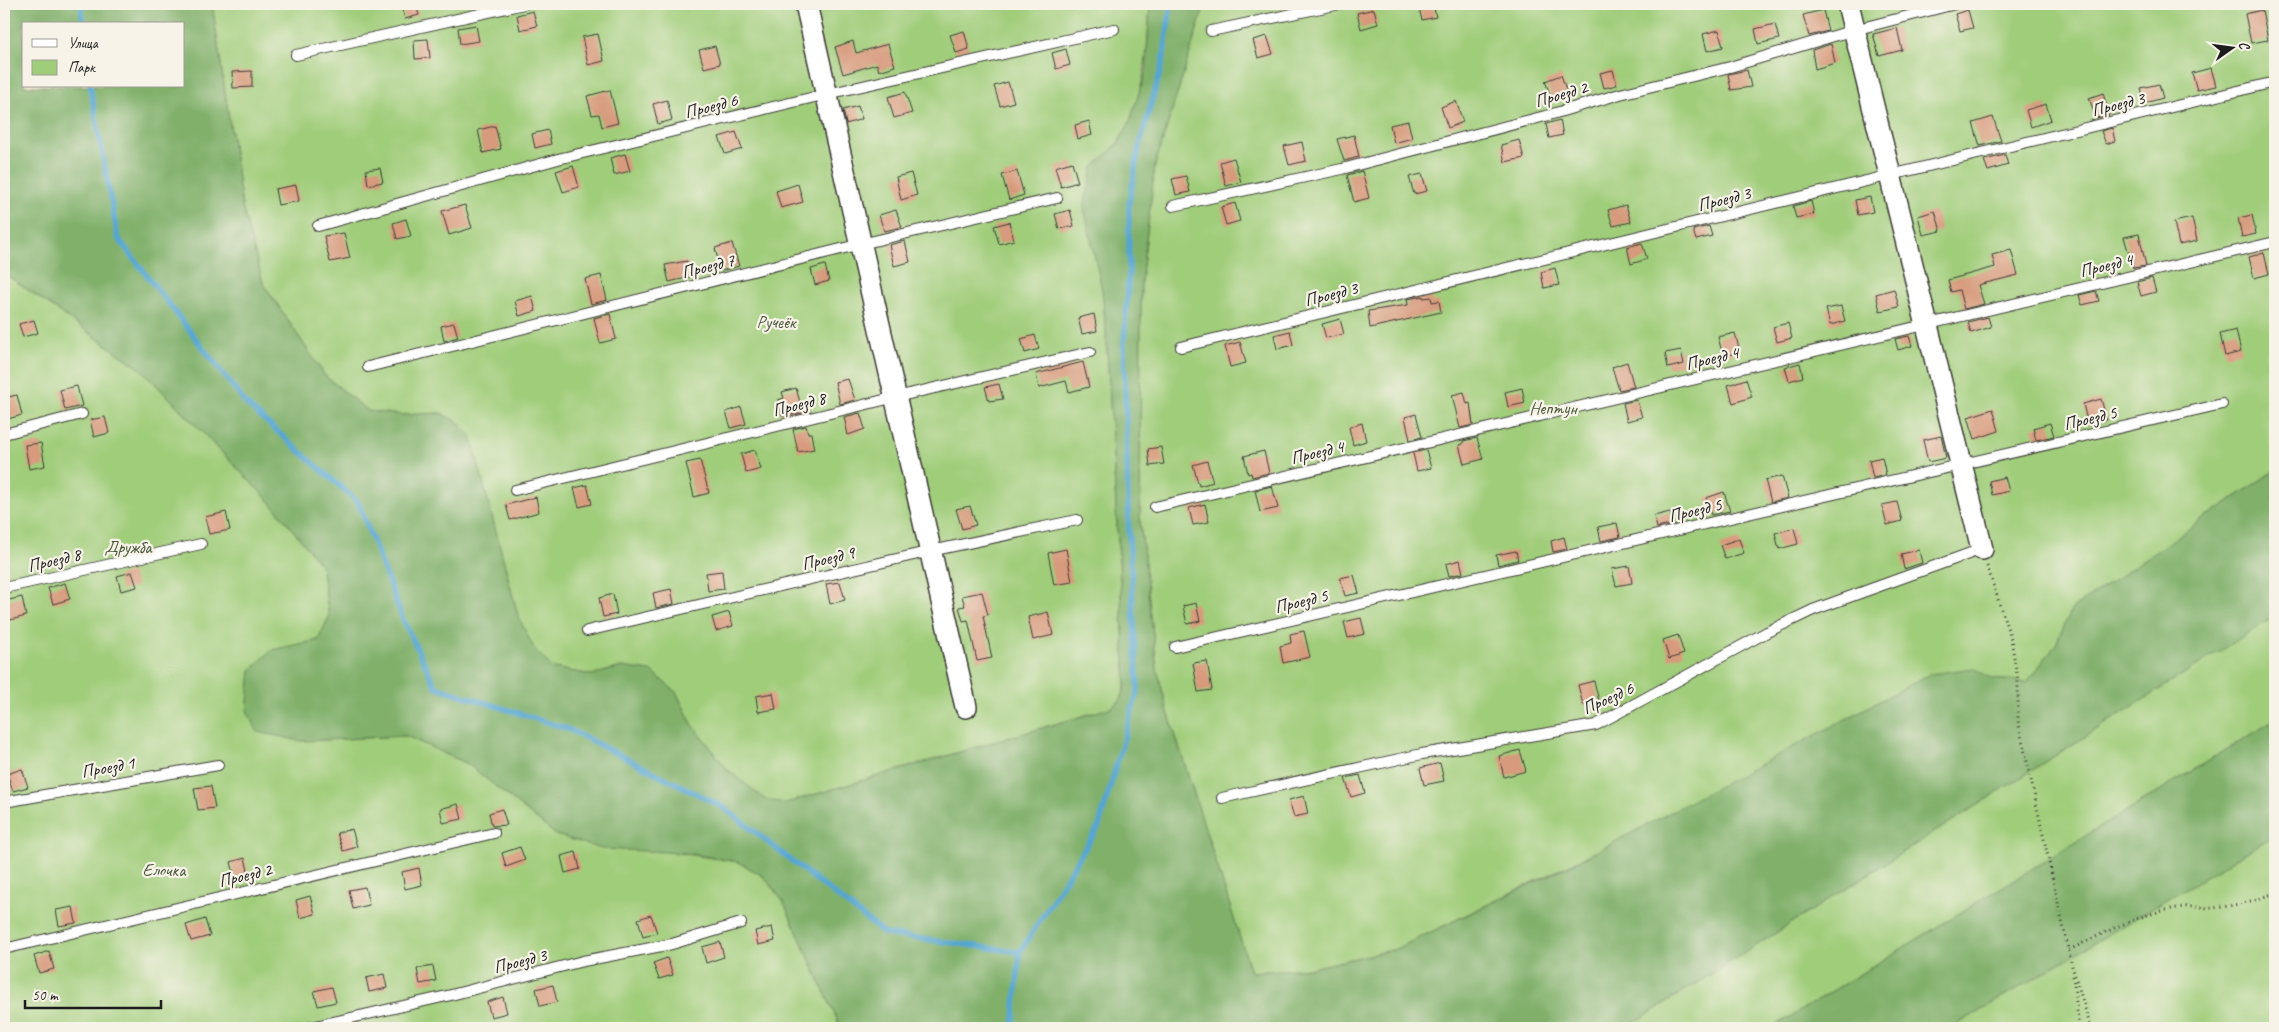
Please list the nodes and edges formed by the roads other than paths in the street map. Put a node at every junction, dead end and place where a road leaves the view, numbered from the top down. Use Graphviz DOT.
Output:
graph roads {
  1 [pos="524,4"];
  2 [pos="806,4"];
  3 [pos="1340,4"];
  4 [pos="1848,4"];
  5 [pos="1955,4"];
  6 [pos="1114,29"];
  7 [pos="1854,30"];
  8 [pos="1211,31"];
  9 [pos="296,55"];
  10 [pos="2275,82"];
  11 [pos="826,94"];
  12 [pos="1890,176"];
  13 [pos="1057,198"];
  14 [pos="1173,206"];
  15 [pos="318,226"];
  16 [pos="2275,242"];
  17 [pos="861,244"];
  18 [pos="1927,324"];
  19 [pos="1181,347"];
  20 [pos="1090,352"];
  21 [pos="368,367"];
  22 [pos="896,396"];
  23 [pos="2222,404"];
  24 [pos="82,414"];
  25 [pos="4,434"];
  26 [pos="1961,465"];
  27 [pos="515,490"];
  28 [pos="1155,507"];
  29 [pos="1077,520"];
  30 [pos="201,544"];
  31 [pos="1982,549"];
  32 [pos="931,551"];
  33 [pos="4,588"];
  34 [pos="587,631"];
  35 [pos="1175,647"];
  36 [pos="966,707"];
  37 [pos="218,765"];
  38 [pos="1222,798"];
  39 [pos="4,802"];
  40 [pos="494,833"];
  41 [pos="740,922"];
  42 [pos="4,949"];
  43 [pos="307,1028"];
  1 -- 9 [label="lane"];
  2 -- 11 [label="street"];
  3 -- 8 [label="lane"];
  4 -- 7 [label="street"];
  5 -- 7 [label="lane, Проезд 2"];
  6 -- 11 [label="lane, Проезд 6"];
  7 -- 12 [label="street"];
  7 -- 14 [label="lane, Проезд 2"];
  10 -- 12 [label="lane, Проезд 3"];
  11 -- 15 [label="lane, Проезд 6"];
  11 -- 17 [label="street"];
  12 -- 18 [label="street"];
  12 -- 19 [label="lane, Проезд 3"];
  13 -- 17 [label="lane, Проезд 7"];
  16 -- 18 [label="lane, Проезд 4"];
  17 -- 21 [label="lane, Проезд 7"];
  17 -- 22 [label="street"];
  18 -- 26 [label="street"];
  18 -- 28 [label="lane, Проезд 4"];
  20 -- 22 [label="lane, Проезд 8"];
  22 -- 27 [label="lane, Проезд 8"];
  22 -- 32 [label="street"];
  23 -- 26 [label="lane, Проезд 5"];
  24 -- 25 [label="lane"];
  26 -- 31 [label="street"];
  26 -- 35 [label="lane, Проезд 5"];
  29 -- 32 [label="lane, Проезд 9"];
  30 -- 33 [label="lane, Проезд 8"];
  31 -- 38 [label="lane, Проезд 6"];
  32 -- 34 [label="lane, Проезд 9"];
  32 -- 36 [label="street"];
  37 -- 39 [label="lane, Проезд 1"];
  40 -- 42 [label="lane, Проезд 2"];
  41 -- 43 [label="lane, Проезд 3"];
}
